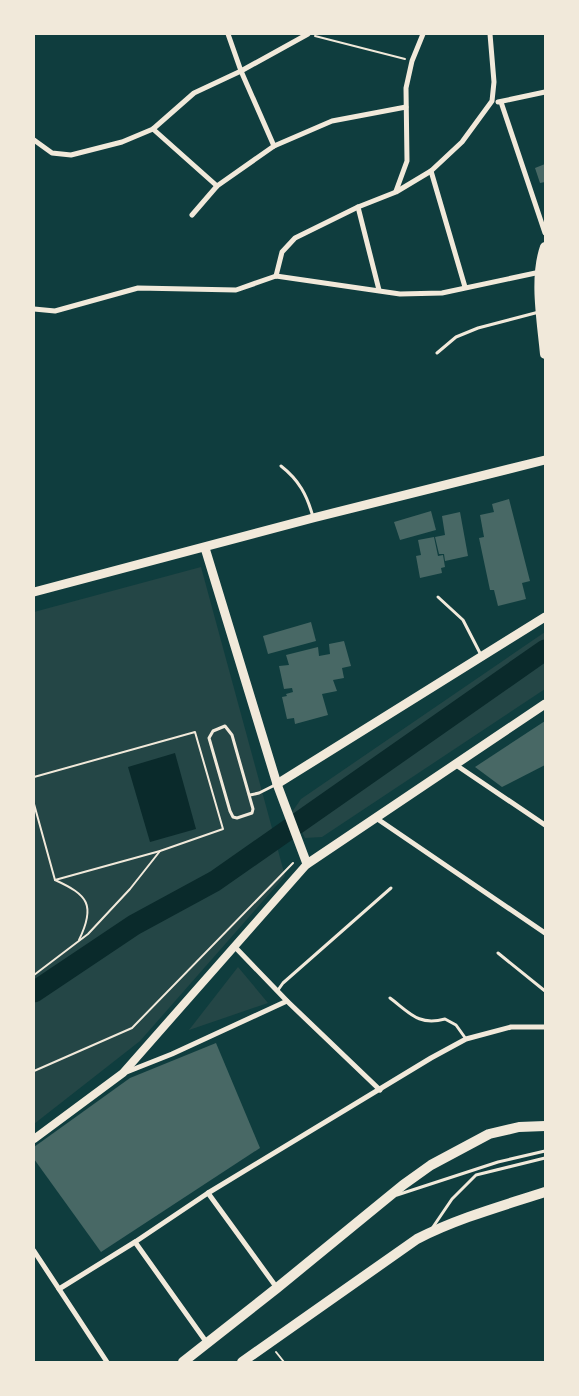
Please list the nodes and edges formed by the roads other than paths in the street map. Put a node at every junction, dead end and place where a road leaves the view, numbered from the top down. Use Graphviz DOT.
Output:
graph roads {
  1 [pos="228,34"];
  2 [pos="308,34"];
  3 [pos="423,34"];
  4 [pos="490,34"];
  5 [pos="241,71"];
  6 [pos="545,92"];
  7 [pos="492,101"];
  8 [pos="501,102"];
  9 [pos="406,107"];
  10 [pos="152,129"];
  11 [pos="34,140"];
  12 [pos="274,146"];
  13 [pos="431,170"];
  14 [pos="217,186"];
  15 [pos="396,192"];
  16 [pos="358,208"];
  17 [pos="192,214"];
  18 [pos="545,233"];
  19 [pos="545,247"];
  20 [pos="543,271"];
  21 [pos="276,276"];
  22 [pos="465,287"];
  23 [pos="379,290"];
  24 [pos="34,309"];
  25 [pos="542,311"];
  26 [pos="545,342"];
  27 [pos="437,353"];
  28 [pos="545,354"];
  29 [pos="545,460"];
  30 [pos="280,466"];
  31 [pos="313,518"];
  32 [pos="205,548"];
  33 [pos="34,592"];
  34 [pos="438,597"];
  35 [pos="545,617"];
  36 [pos="482,657"];
  37 [pos="545,704"];
  38 [pos="456,765"];
  39 [pos="277,784"];
  40 [pos="250,795"];
  41 [pos="376,818"];
  42 [pos="545,825"];
  43 [pos="306,864"];
  44 [pos="391,888"];
  45 [pos="545,933"];
  46 [pos="235,947"];
  47 [pos="498,953"];
  48 [pos="278,990"];
  49 [pos="545,991"];
  50 [pos="390,998"];
  51 [pos="287,1001"];
  52 [pos="545,1027"];
  53 [pos="466,1039"];
  54 [pos="124,1073"];
  55 [pos="380,1090"];
  56 [pos="545,1126"];
  57 [pos="34,1139"];
  58 [pos="545,1151"];
  59 [pos="545,1158"];
  60 [pos="545,1192"];
  61 [pos="208,1193"];
  62 [pos="388,1198"];
  63 [pos="430,1232"];
  64 [pos="136,1242"];
  65 [pos="34,1251"];
  66 [pos="277,1288"];
  67 [pos="59,1289"];
  68 [pos="207,1344"];
  69 [pos="107,1362"];
  70 [pos="183,1362"];
  71 [pos="242,1362"];
  1 -- 5 [label="street"];
  2 -- 5 [label="street"];
  3 -- 9 [label="street"];
  4 -- 7 [label="street"];
  5 -- 10 [label="street"];
  5 -- 12 [label="street"];
  6 -- 8 [label="street"];
  7 -- 8 [label="street"];
  7 -- 13 [label="street"];
  8 -- 18 [label="street"];
  9 -- 12 [label="street"];
  9 -- 15 [label="street"];
  10 -- 11 [label="street"];
  10 -- 14 [label="street"];
  12 -- 14 [label="street"];
  13 -- 15 [label="street"];
  13 -- 22 [label="street"];
  14 -- 17 [label="street"];
  15 -- 16 [label="street"];
  16 -- 21 [label="street"];
  16 -- 23 [label="street"];
  19 -- 20 [label="highway"];
  20 -- 22 [label="street"];
  20 -- 25 [label="highway"];
  21 -- 23 [label="street"];
  21 -- 24 [label="street"];
  22 -- 23 [label="street"];
  25 -- 26 [label="highway"];
  25 -- 27 [label="lane"];
  26 -- 28 [label="highway"];
  29 -- 31 [label="main road"];
  30 -- 31 [label="lane"];
  31 -- 32 [label="main road"];
  32 -- 33 [label="main road"];
  32 -- 39 [label="main road"];
  34 -- 36 [label="lane"];
  35 -- 36 [label="main road"];
  36 -- 39 [label="main road"];
  37 -- 38 [label="main road"];
  38 -- 41 [label="main road"];
  38 -- 42 [label="street"];
  39 -- 40 [label="lane"];
  39 -- 43 [label="main road"];
  40 -- 40 [label="lane"];
  41 -- 43 [label="main road"];
  41 -- 45 [label="street"];
  43 -- 46 [label="street"];
  44 -- 48 [label="lane"];
  46 -- 48 [label="street"];
  46 -- 54 [label="street"];
  47 -- 49 [label="lane"];
  48 -- 51 [label="street"];
  50 -- 53 [label="lane"];
  51 -- 54 [label="street"];
  51 -- 55 [label="street"];
  52 -- 53 [label="street"];
  53 -- 55 [label="street"];
  54 -- 57 [label="street"];
  55 -- 61 [label="street"];
  56 -- 62 [label="highway"];
  58 -- 62 [label="lane"];
  59 -- 63 [label="lane"];
  60 -- 63 [label="highway"];
  61 -- 64 [label="street"];
  61 -- 66 [label="street"];
  62 -- 66 [label="highway"];
  63 -- 71 [label="highway"];
  64 -- 67 [label="street"];
  64 -- 68 [label="street"];
  65 -- 67 [label="street"];
  66 -- 68 [label="highway"];
  67 -- 69 [label="street"];
  68 -- 70 [label="highway"];
}
